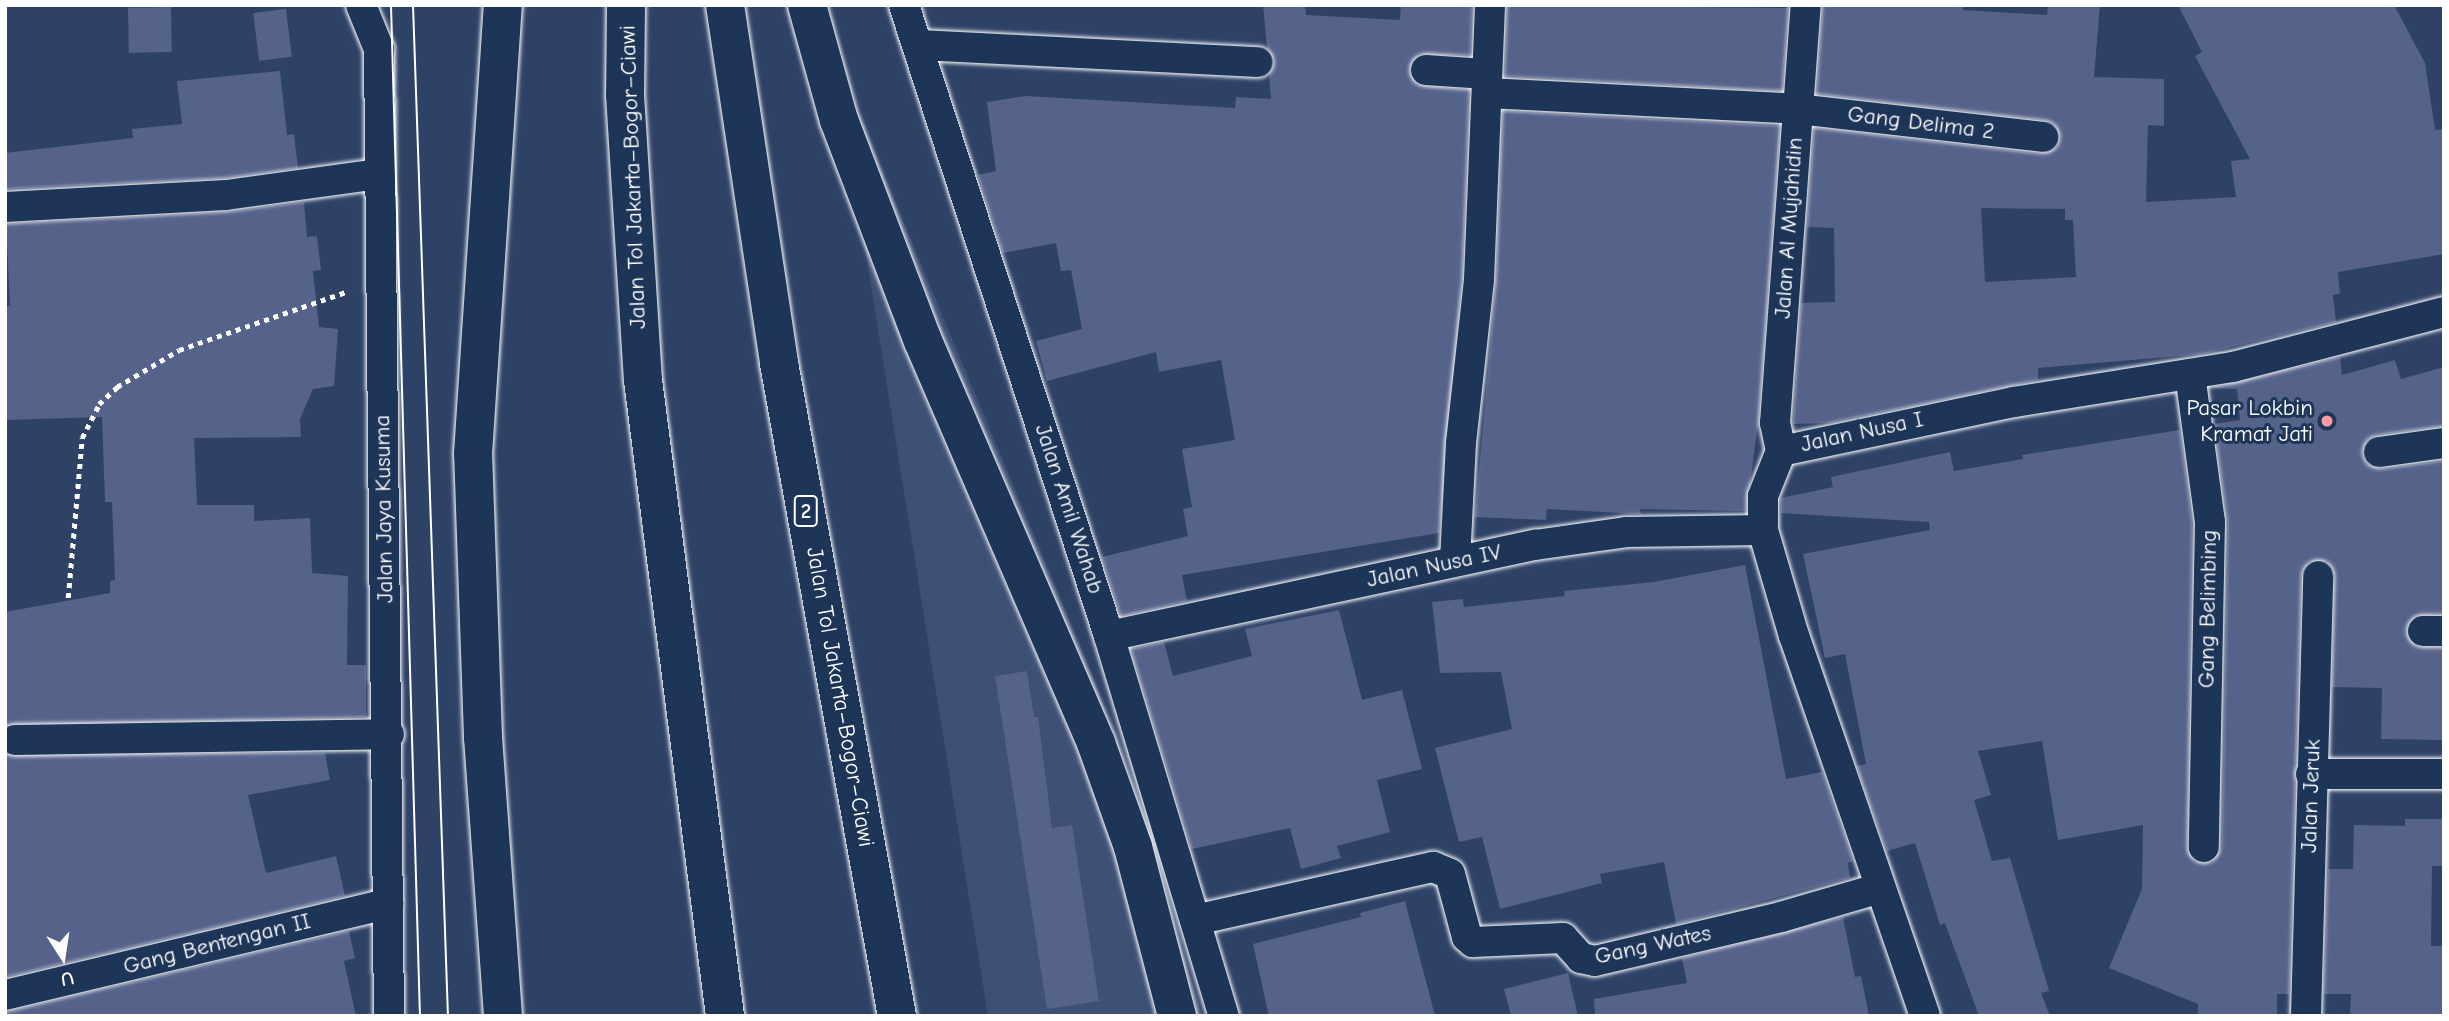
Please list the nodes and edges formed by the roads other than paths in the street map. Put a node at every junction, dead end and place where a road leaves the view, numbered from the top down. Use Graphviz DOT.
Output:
graph roads {
  1 [pos="361,5"];
  2 [pos="503,5"];
  3 [pos="626,5"];
  4 [pos="725,5"];
  5 [pos="807,5"];
  6 [pos="904,5"];
  7 [pos="1490,5"];
  8 [pos="1806,5"];
  9 [pos="920,45"];
  10 [pos="1258,62"];
  11 [pos="1426,69"];
  12 [pos="1486,84"];
  13 [pos="1798,109"];
  14 [pos="2043,137"];
  15 [pos="380,174"];
  16 [pos="5,207"];
  17 [pos="2444,312"];
  18 [pos="2190,374"];
  19 [pos="2444,443"];
  20 [pos="1781,451"];
  21 [pos="2379,452"];
  22 [pos="1763,530"];
  23 [pos="1455,561"];
  24 [pos="2318,576"];
  25 [pos="1109,636"];
  26 [pos="389,734"];
  27 [pos="15,740"];
  28 [pos="2311,774"];
  29 [pos="2444,774"];
  30 [pos="2204,847"];
  31 [pos="1880,888"];
  32 [pos="388,904"];
  33 [pos="1195,920"];
  34 [pos="5,995"];
  35 [pos="389,1016"];
  36 [pos="503,1016"];
  37 [pos="725,1016"];
  38 [pos="897,1016"];
  39 [pos="1177,1016"];
  40 [pos="1224,1016"];
  41 [pos="1925,1016"];
  42 [pos="2306,1016"];
  1 -- 15 [label="street, Jalan Jaya Kusuma"];
  2 -- 36 [label="highway"];
  3 -- 37 [label="highway, Jalan Tol Jakarta–Bogor–Ciawi"];
  4 -- 38 [label="highway, Jalan Tol Jakarta–Bogor–Ciawi / 2"];
  5 -- 39 [label="highway"];
  6 -- 9 [label="street, Jalan Amil Wahab"];
  7 -- 12 [label="street"];
  8 -- 13 [label="street, Jalan Al Mujahidin"];
  9 -- 10 [label="street"];
  9 -- 25 [label="street, Jalan Amil Wahab"];
  11 -- 12 [label="street, Gang Delima 2"];
  12 -- 13 [label="street, Gang Delima 2"];
  12 -- 23 [label="street"];
  13 -- 14 [label="street, Gang Delima 2"];
  13 -- 20 [label="street, Jalan Al Mujahidin"];
  15 -- 16 [label="street"];
  15 -- 26 [label="street, Jalan Jaya Kusuma"];
  17 -- 18 [label="street, Jalan Nusa I"];
  18 -- 20 [label="street, Jalan Nusa I"];
  18 -- 30 [label="street, Gang Belimbing"];
  19 -- 21 [label="street"];
  20 -- 22 [label="street, Jalan Nusa I"];
  22 -- 23 [label="street, Jalan Nusa IV"];
  22 -- 31 [label="street, Jalan Nusa I"];
  23 -- 25 [label="street, Jalan Nusa IV"];
  24 -- 28 [label="street, Jalan Jeruk"];
  25 -- 33 [label="street, Jalan Amil Wahab"];
  26 -- 27 [label="street"];
  26 -- 32 [label="street, Jalan Jaya Kusuma"];
  28 -- 29 [label="street"];
  28 -- 42 [label="street, Jalan Jeruk"];
  31 -- 33 [label="street, Gang Wates"];
  31 -- 41 [label="street, Jalan Nusa I"];
  32 -- 34 [label="street, Gang Bentengan II"];
  32 -- 35 [label="street, Jalan Jaya Kusuma"];
  33 -- 40 [label="street, Jalan Amil Wahab"];
}
